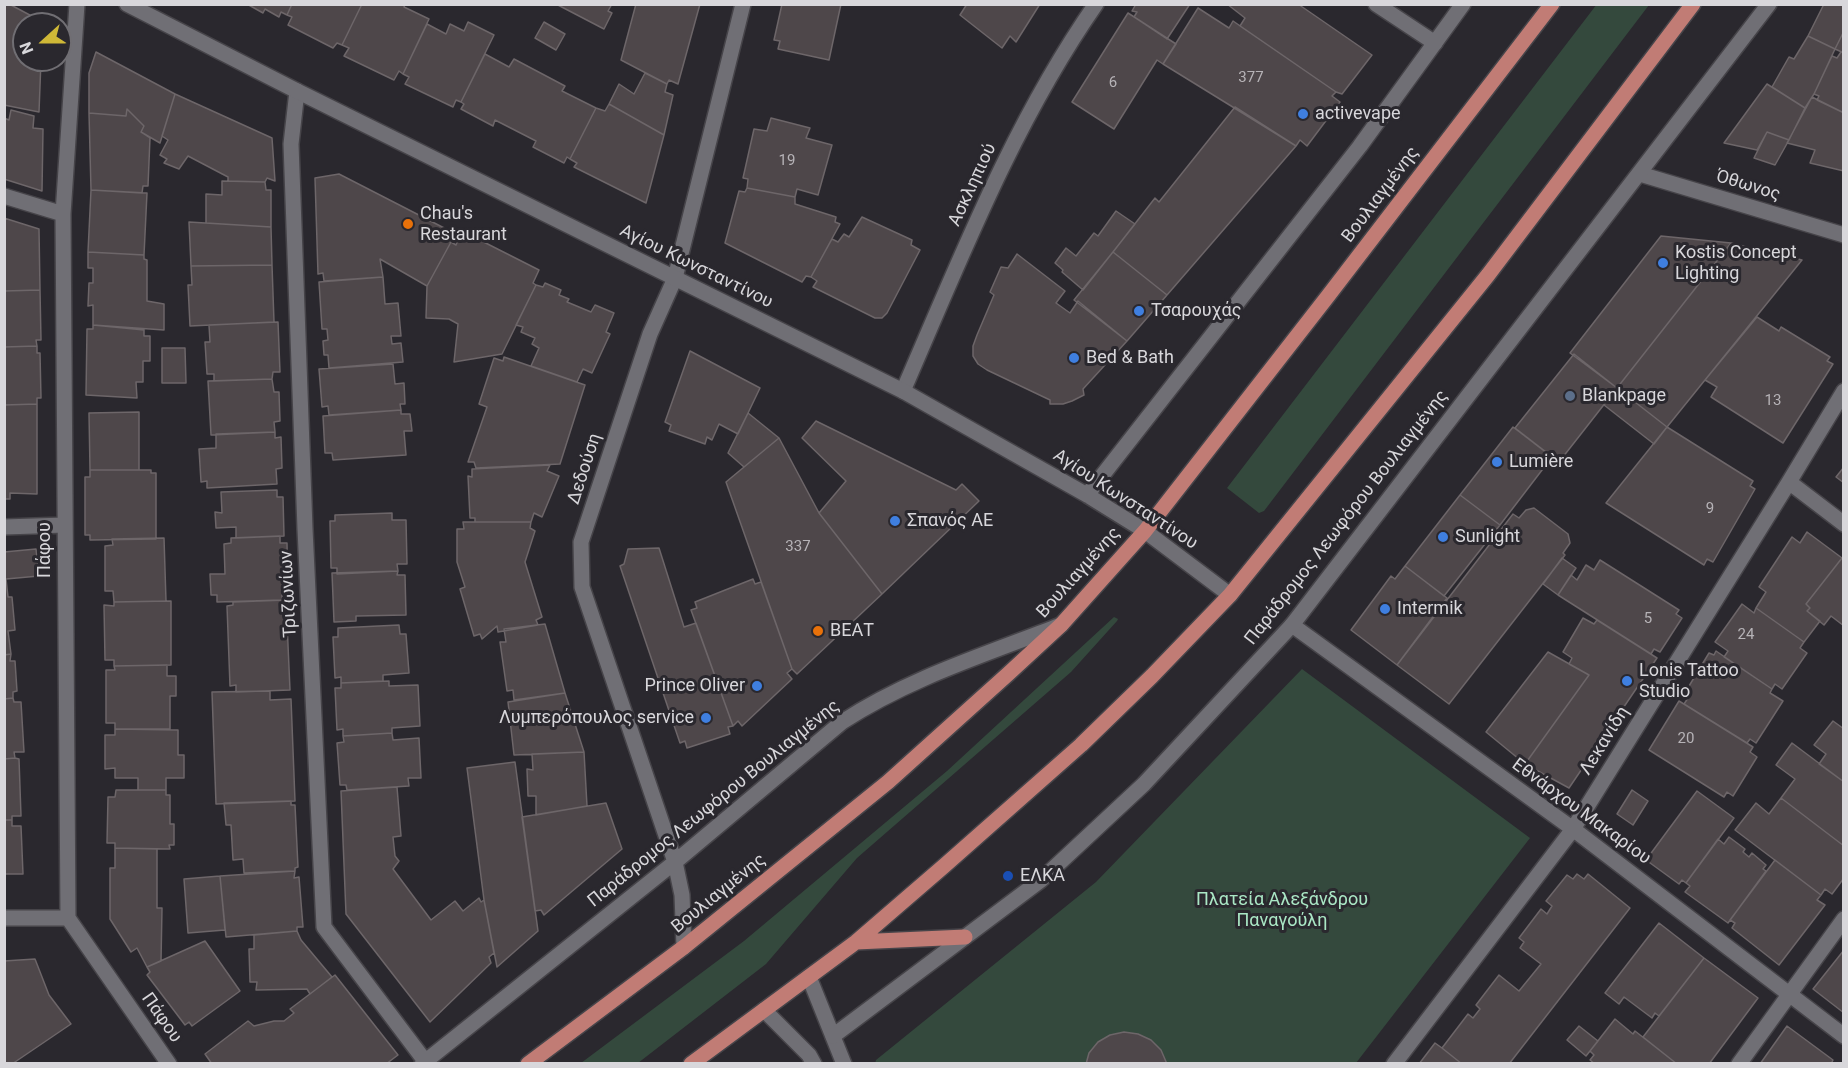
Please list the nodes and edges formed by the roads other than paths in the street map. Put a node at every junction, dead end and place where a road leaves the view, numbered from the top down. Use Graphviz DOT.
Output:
graph roads {
  1 [pos="77,4"];
  2 [pos="127,4"];
  3 [pos="742,4"];
  4 [pos="1096,4"];
  5 [pos="1376,4"];
  6 [pos="1463,4"];
  7 [pos="1552,4"];
  8 [pos="1693,4"];
  9 [pos="1769,4"];
  10 [pos="1435,43"];
  11 [pos="297,91"];
  12 [pos="1640,174"];
  13 [pos="4,196"];
  14 [pos="63,214"];
  15 [pos="1844,236"];
  16 [pos="675,278"];
  17 [pos="1844,391"];
  18 [pos="903,392"];
  19 [pos="1789,482"];
  20 [pos="1087,495"];
  21 [pos="1844,524"];
  22 [pos="65,525"];
  23 [pos="4,526"];
  24 [pos="1145,531"];
  25 [pos="1230,595"];
  26 [pos="1060,625"];
  27 [pos="1292,625"];
  28 [pos="1573,829"];
  29 [pos="675,862"];
  30 [pos="4,918"];
  31 [pos="68,918"];
  32 [pos="1844,919"];
  33 [pos="965,937"];
  34 [pos="856,942"];
  35 [pos="684,947"];
  36 [pos="809,977"];
  37 [pos="1791,994"];
  38 [pos="764,1010"];
  39 [pos="833,1036"];
  40 [pos="1844,1036"];
  41 [pos="423,1062"];
  42 [pos="169,1064"];
  43 [pos="528,1064"];
  44 [pos="691,1064"];
  45 [pos="814,1064"];
  46 [pos="844,1064"];
  47 [pos="1394,1064"];
  48 [pos="1739,1064"];
  1 -- 14 [label="street, Πάφου"];
  2 -- 11 [label="street, Αγίου Κωνσταντίνου"];
  3 -- 16 [label="street, Δεδούση"];
  4 -- 18 [label="street, Ασκληπιού"];
  5 -- 10 [label="street"];
  6 -- 10 [label="street"];
  7 -- 24 [label="main road, Βουλιαγμένης"];
  8 -- 25 [label="main road"];
  9 -- 12 [label="street, Παράδρομος Λεωφόρου Βουλιαγμένης"];
  10 -- 20 [label="street"];
  11 -- 16 [label="street, Αγίου Κωνσταντίνου"];
  11 -- 41 [label="street, Τριζωνίων"];
  12 -- 15 [label="street, Όθωνος"];
  12 -- 27 [label="street, Παράδρομος Λεωφόρου Βουλιαγμένης"];
  13 -- 14 [label="street"];
  14 -- 22 [label="street, Πάφου"];
  16 -- 18 [label="street, Αγίου Κωνσταντίνου"];
  16 -- 29 [label="street, Δεδούση"];
  17 -- 19 [label="street, Λεκανίδη"];
  18 -- 20 [label="street, Αγίου Κωνσταντίνου"];
  19 -- 21 [label="street"];
  19 -- 28 [label="street, Λεκανίδη"];
  20 -- 24 [label="street, Αγίου Κωνσταντίνου"];
  22 -- 23 [label="street"];
  22 -- 31 [label="street, Πάφου"];
  24 -- 25 [label="street, Αγίου Κωνσταντίνου"];
  24 -- 26 [label="main road, Βουλιαγμένης"];
  25 -- 34 [label="main road"];
  26 -- 29 [label="street, Παράδρομος Λεωφόρου Βουλιαγμένης"];
  26 -- 35 [label="main road, Βουλιαγμένης"];
  27 -- 28 [label="street, Εθνάρχου Μακαρίου"];
  27 -- 33 [label="street, Παράδρομος Λεωφόρου Βουλιαγμένης"];
  28 -- 37 [label="street, Εθνάρχου Μακαρίου"];
  28 -- 47 [label="street, Λεκανίδη"];
  29 -- 35 [label="street, Δεδούση"];
  29 -- 41 [label="street, Παράδρομος Λεωφόρου Βουλιαγμένης"];
  30 -- 31 [label="street"];
  31 -- 42 [label="street, Πάφου"];
  32 -- 37 [label="street"];
  33 -- 34 [label="main road"];
  33 -- 39 [label="street, Παράδρομος Λεωφόρου Βουλιαγμένης"];
  34 -- 36 [label="main road"];
  35 -- 43 [label="main road, Βουλιαγμένης"];
  36 -- 38 [label="main road"];
  36 -- 39 [label="street"];
  37 -- 40 [label="street, Εθνάρχου Μακαρίου"];
  37 -- 48 [label="street"];
  38 -- 44 [label="main road"];
  38 -- 45 [label="street"];
  39 -- 46 [label="street"];
}
